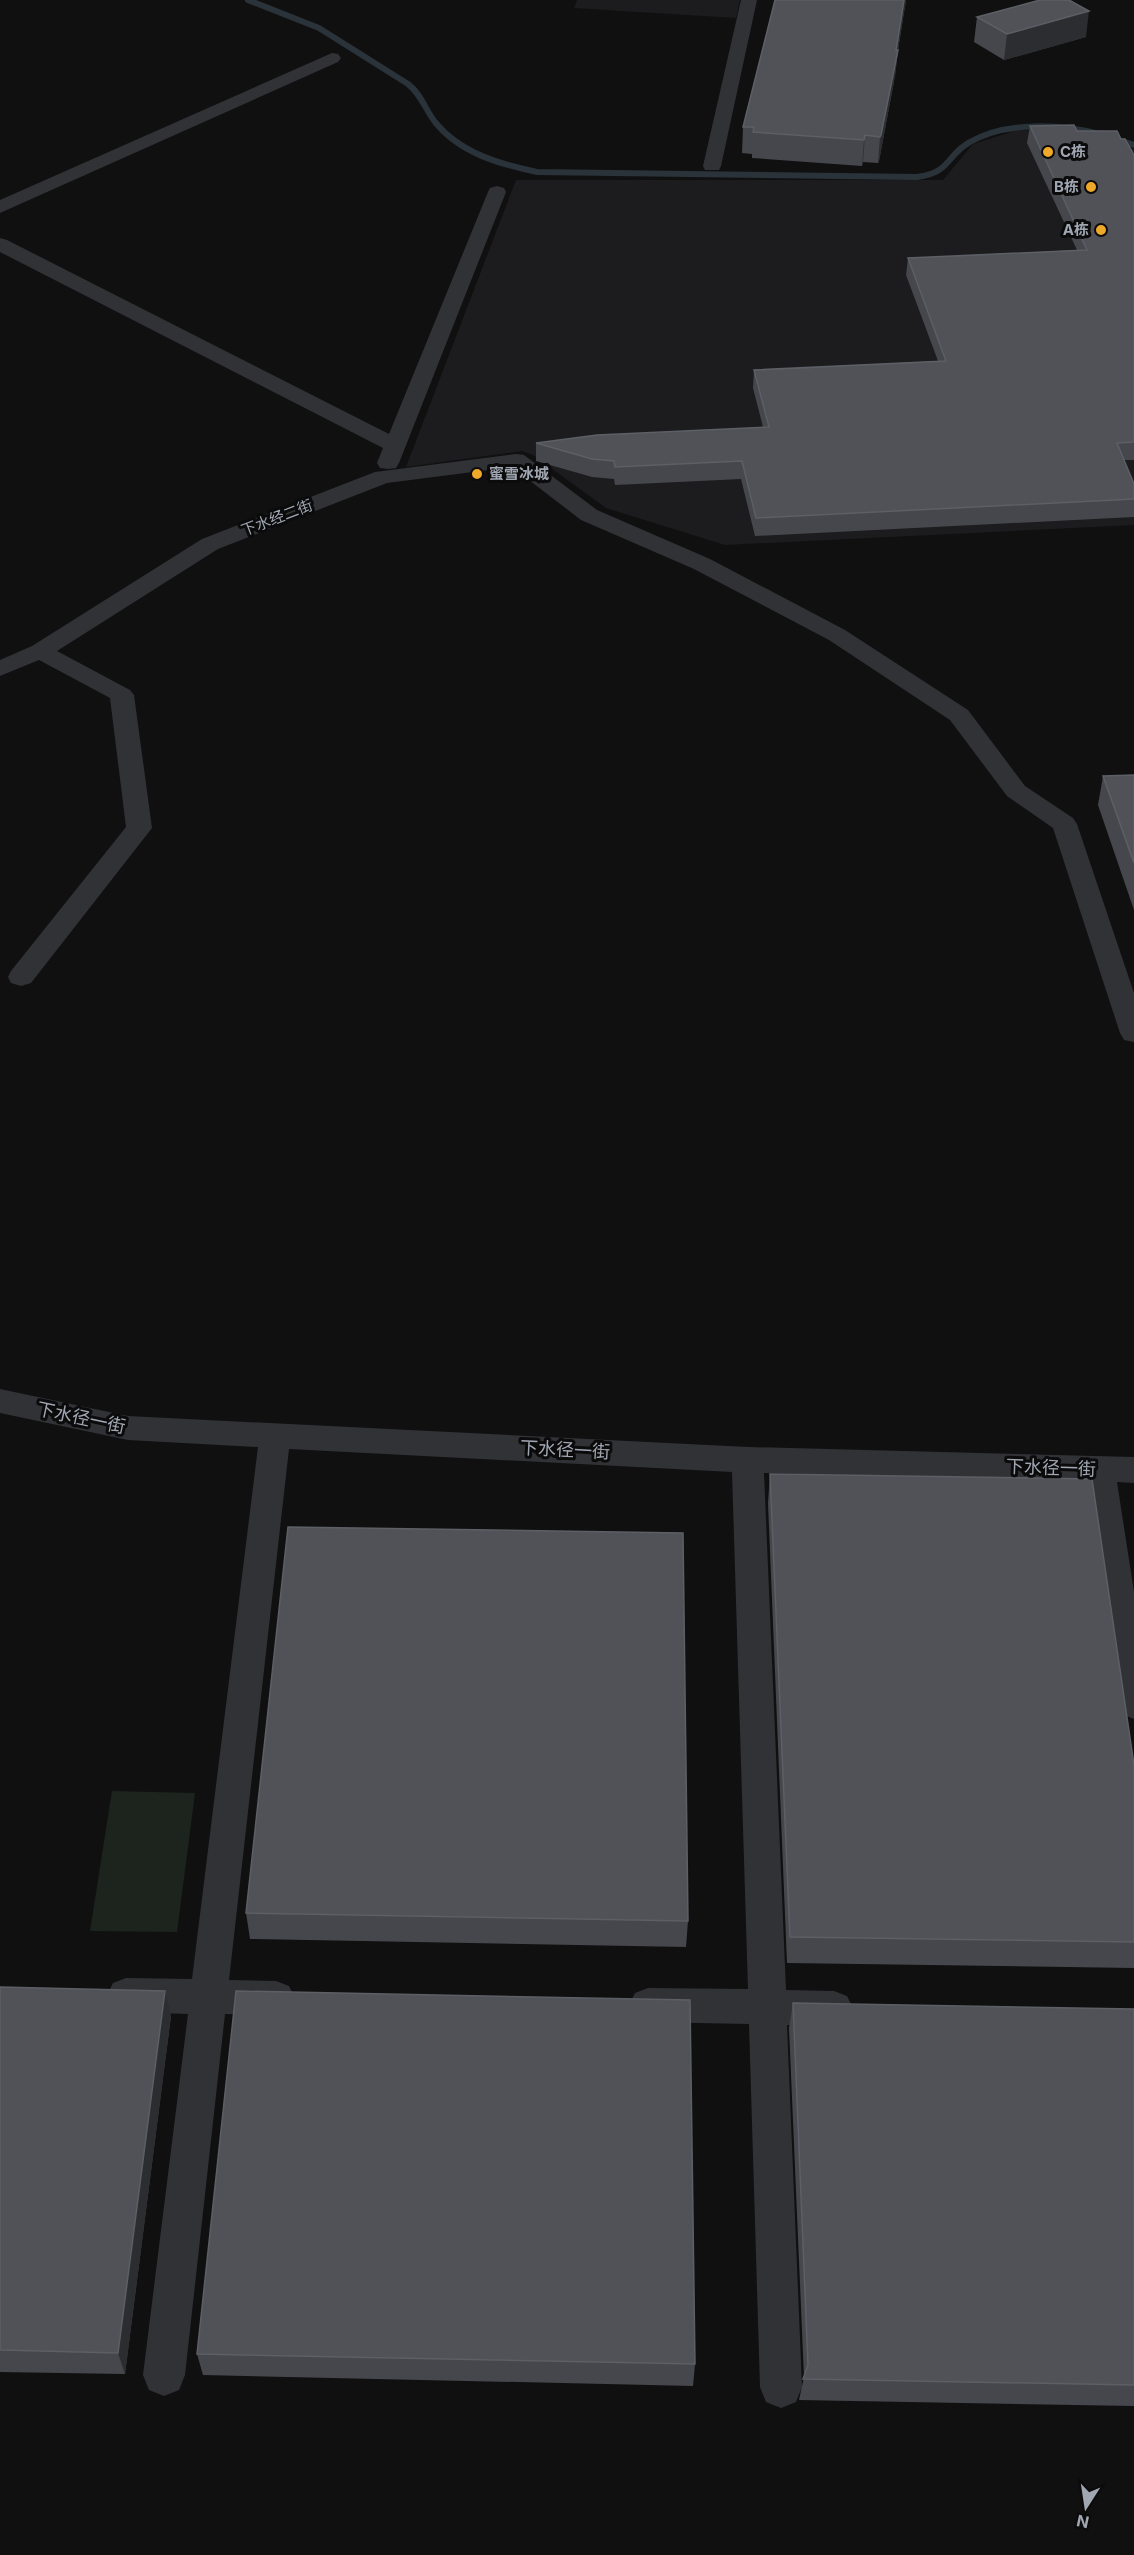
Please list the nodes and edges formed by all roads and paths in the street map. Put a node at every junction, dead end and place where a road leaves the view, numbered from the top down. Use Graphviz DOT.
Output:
graph roads {
  1 [pos="749,0"];
  2 [pos="332,58"];
  3 [pos="712,166"];
  4 [pos="497,192"];
  5 [pos="0,207"];
  6 [pos="0,244"];
  7 [pos="395,445"];
  8 [pos="383,477"];
  9 [pos="40,651"];
  10 [pos="0,669"];
  11 [pos="21,976"];
  12 [pos="1134,1033"];
  13 [pos="0,1401"];
  14 [pos="274,1436"];
  15 [pos="748,1460"];
  16 [pos="1099,1469"];
  17 [pos="1134,1470"];
  18 [pos="1134,1704"];
  19 [pos="93,1995"];
  20 [pos="209,1997"];
  21 [pos="304,1998"];
  22 [pos="612,2004"];
  23 [pos="767,2007"];
  24 [pos="862,2009"];
  25 [pos="164,2375"];
  26 [pos="781,2387"];
  1 -- 3 [label="street"];
  2 -- 5 [label="street"];
  4 -- 7 [label="street"];
  6 -- 7 [label="street"];
  7 -- 8 [label="street"];
  8 -- 9 [label="street, 下水经二街"];
  8 -- 12 [label="street, 下水经二街"];
  9 -- 10 [label="street, 下水经二街"];
  9 -- 11 [label="street"];
  13 -- 14 [label="street, 下水径一街"];
  14 -- 15 [label="street, 下水径一街"];
  14 -- 20 [label="street"];
  15 -- 16 [label="street, 下水径一街"];
  15 -- 23 [label="street"];
  16 -- 17 [label="street, 下水径一街"];
  16 -- 18 [label="street"];
  19 -- 20 [label="street"];
  20 -- 21 [label="street"];
  20 -- 25 [label="street"];
  22 -- 23 [label="street"];
  23 -- 24 [label="street"];
  23 -- 26 [label="street"];
}
